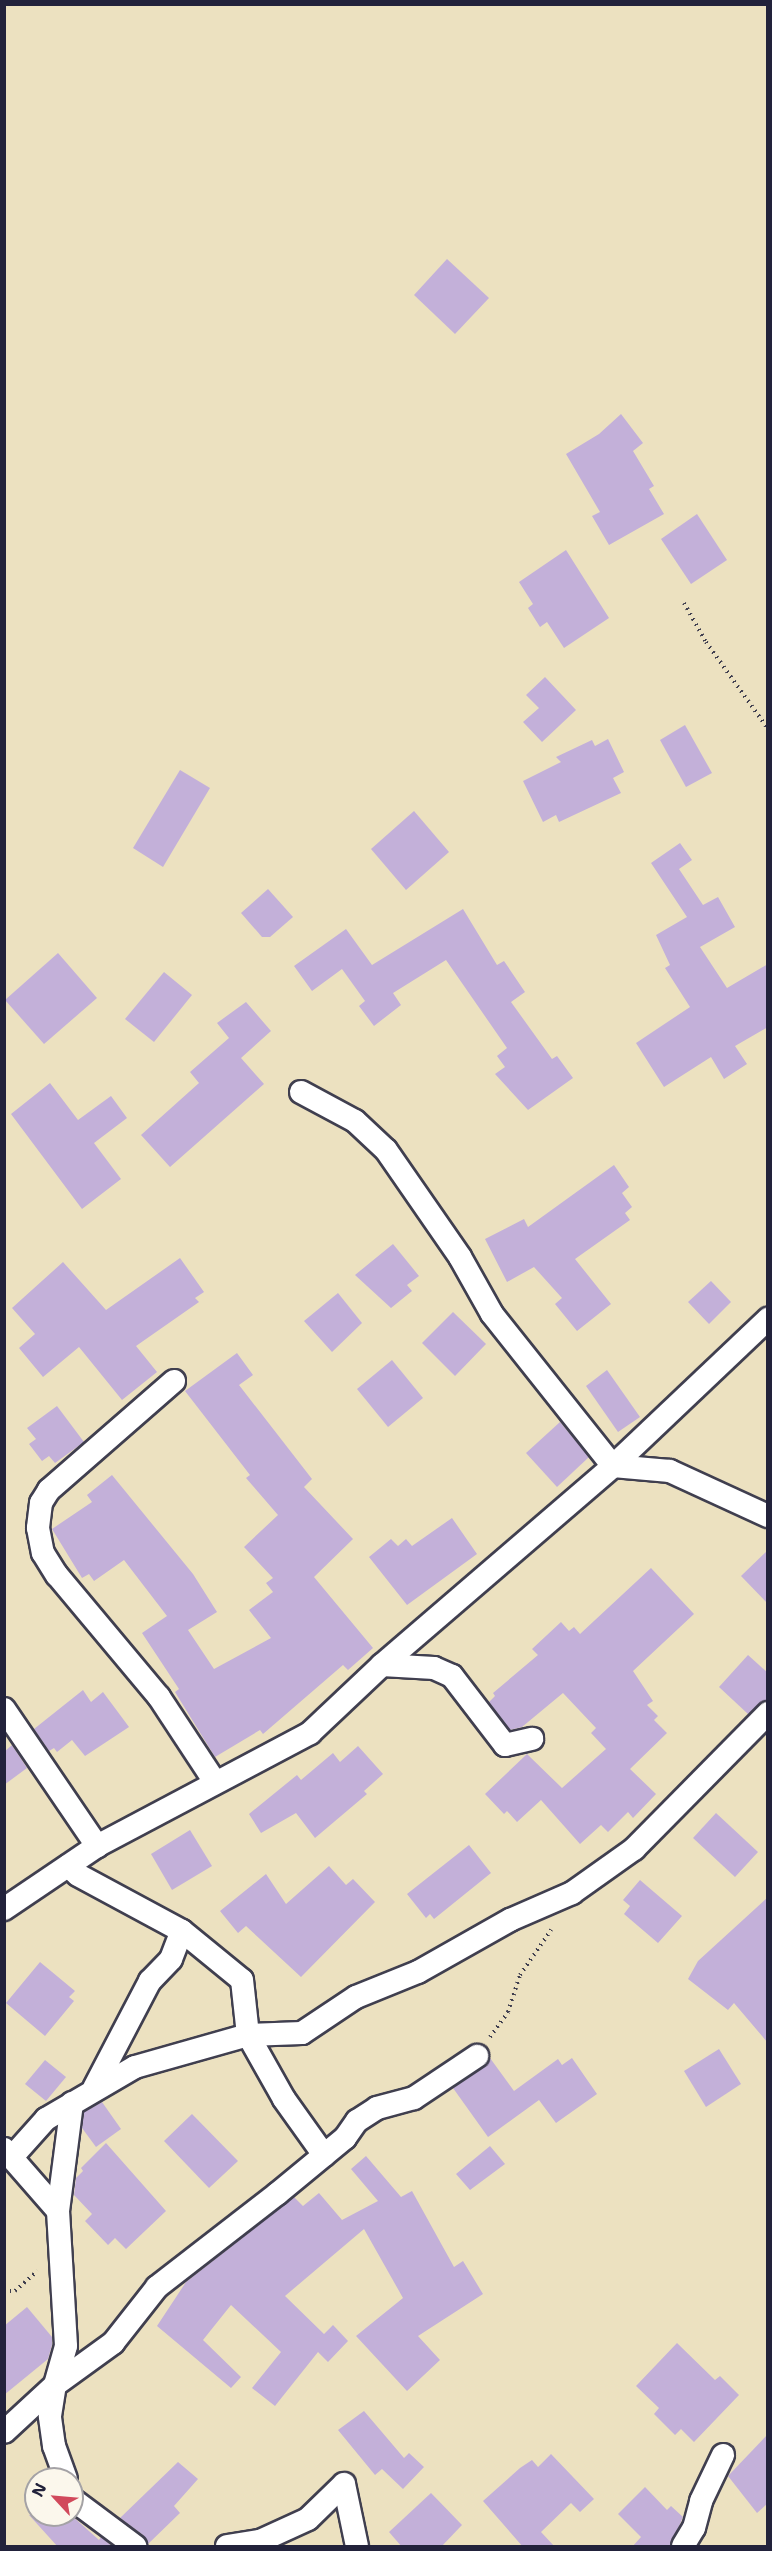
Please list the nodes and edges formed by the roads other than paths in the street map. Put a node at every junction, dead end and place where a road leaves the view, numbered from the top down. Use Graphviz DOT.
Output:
graph roads {
  1 [pos="301,1092"];
  2 [pos="768,1319"];
  3 [pos="174,1381"];
  4 [pos="613,1466"];
  5 [pos="768,1516"];
  6 [pos="381,1665"];
  7 [pos="4,1709"];
  8 [pos="768,1713"];
  9 [pos="532,1738"];
  10 [pos="215,1782"];
  11 [pos="97,1846"];
  12 [pos="68,1866"];
  13 [pos="4,1909"];
  14 [pos="182,1931"];
  15 [pos="248,2035"];
  16 [pos="477,2056"];
  17 [pos="94,2088"];
  18 [pos="72,2103"];
  19 [pos="8,2153"];
  20 [pos="324,2155"];
  21 [pos="58,2211"];
  22 [pos="55,2385"];
  23 [pos="4,2432"];
  24 [pos="723,2456"];
  25 [pos="62,2467"];
  26 [pos="84,2508"];
  27 [pos="135,2547"];
  28 [pos="227,2547"];
  29 [pos="357,2547"];
  30 [pos="682,2547"];
  1 -- 4 [label="street"];
  2 -- 4 [label="street"];
  3 -- 10 [label="street"];
  4 -- 5 [label="street"];
  4 -- 6 [label="street"];
  6 -- 9 [label="street"];
  6 -- 10 [label="street"];
  7 -- 11 [label="street"];
  8 -- 15 [label="street"];
  10 -- 11 [label="street"];
  11 -- 12 [label="street"];
  12 -- 13 [label="street"];
  12 -- 14 [label="street"];
  14 -- 15 [label="street"];
  14 -- 17 [label="street"];
  15 -- 17 [label="street"];
  15 -- 20 [label="street"];
  16 -- 20 [label="street"];
  17 -- 18 [label="street"];
  18 -- 19 [label="street"];
  18 -- 21 [label="street"];
  19 -- 21 [label="street"];
  20 -- 22 [label="street"];
  21 -- 22 [label="street"];
  22 -- 23 [label="street"];
  22 -- 25 [label="street"];
  24 -- 30 [label="street"];
  26 -- 27 [label="street"];
  28 -- 29 [label="street"];
}
